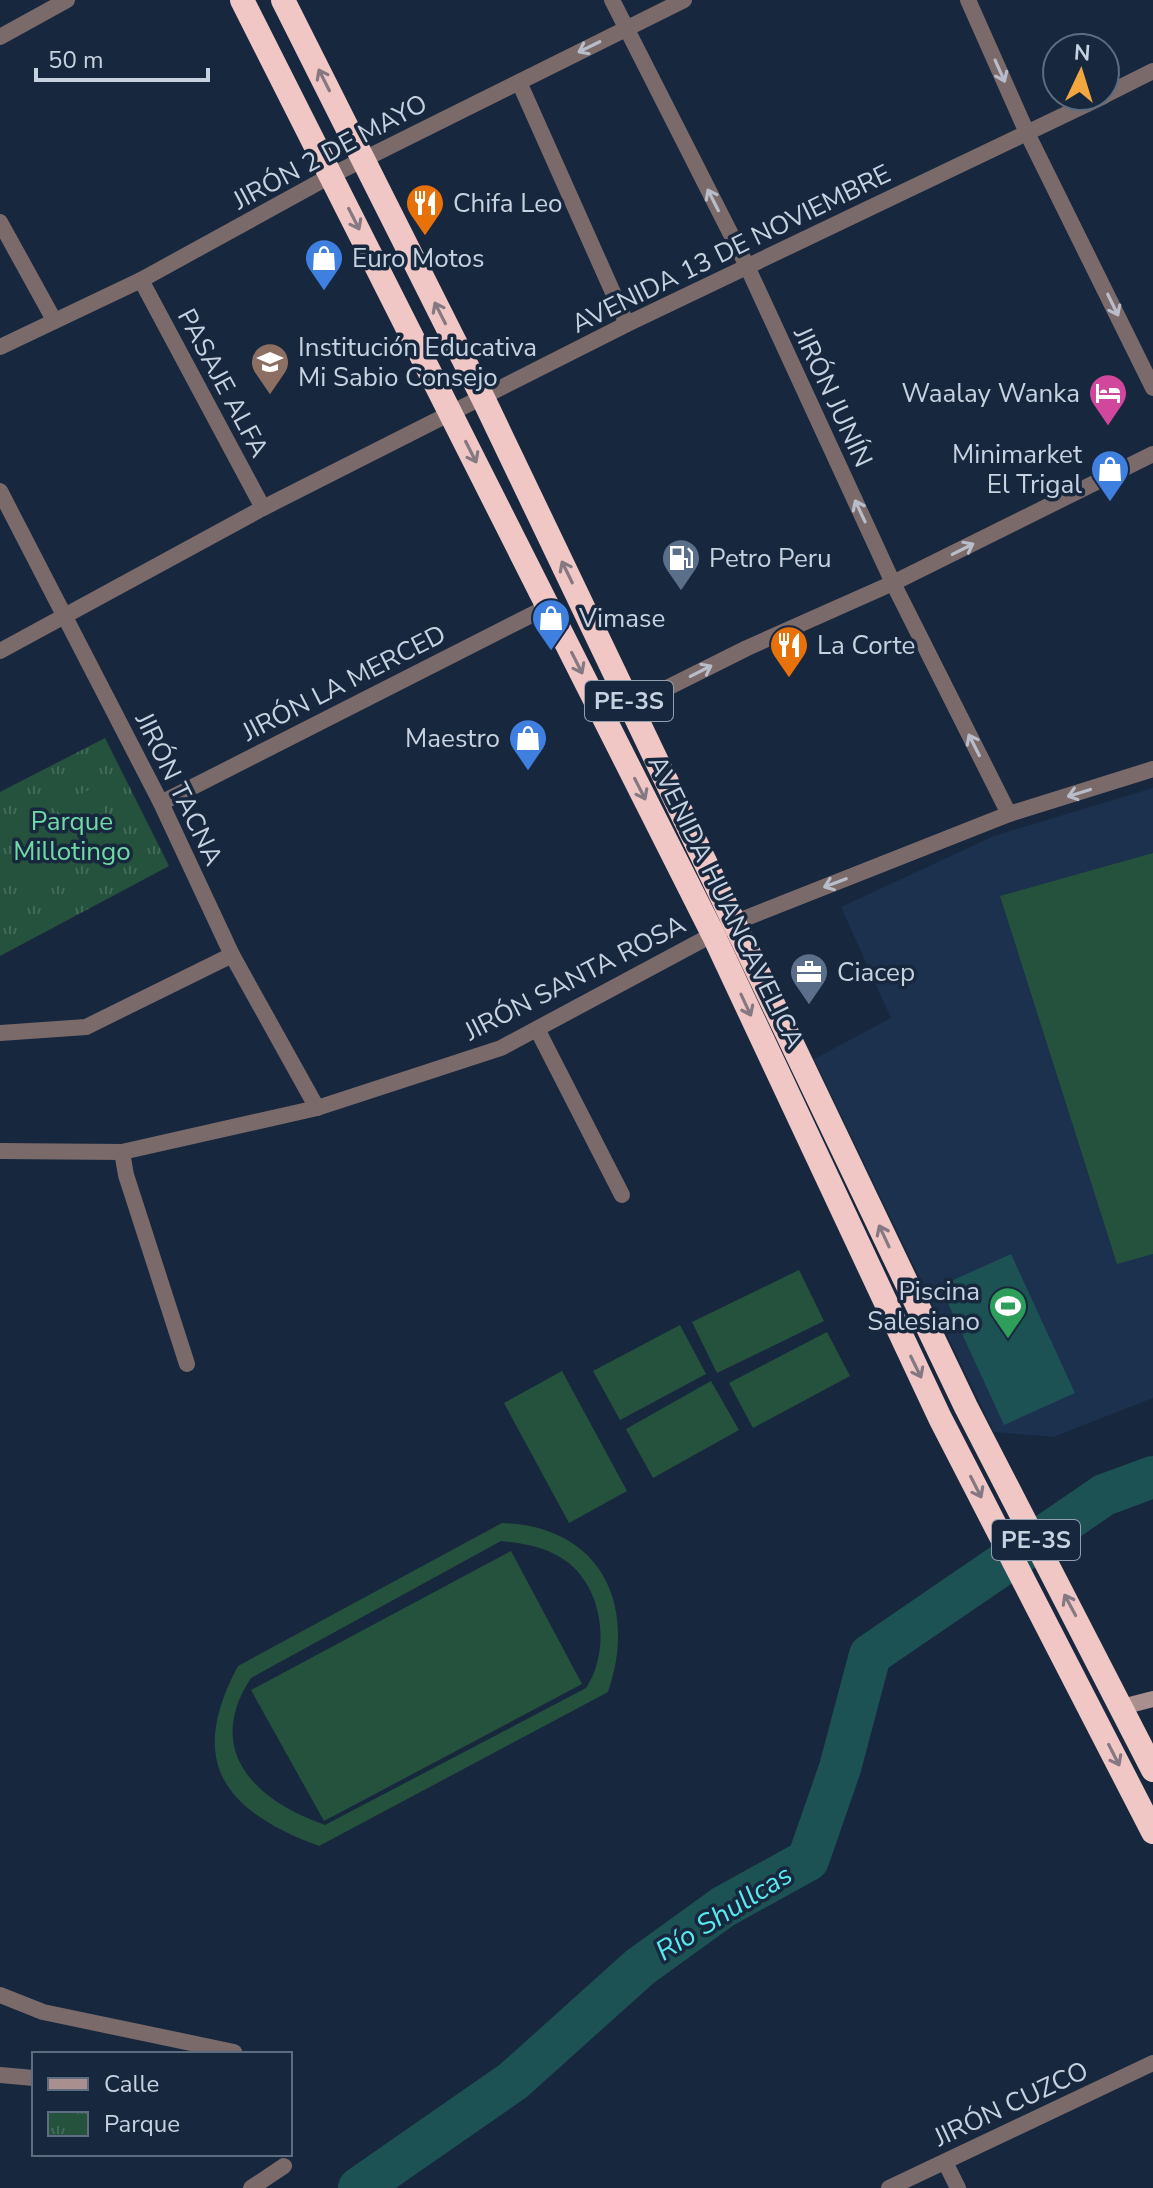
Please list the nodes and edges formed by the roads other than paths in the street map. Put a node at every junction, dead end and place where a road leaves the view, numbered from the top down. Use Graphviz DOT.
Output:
graph roads {
  1 [pos="67,0"];
  2 [pos="242,0"];
  3 [pos="283,0"];
  4 [pos="612,0"];
  5 [pos="684,0"];
  6 [pos="968,0"];
  7 [pos="627,28"];
  8 [pos="0,37"];
  9 [pos="1153,71"];
  10 [pos="519,82"];
  11 [pos="1121,87"];
  12 [pos="1073,112"];
  13 [pos="1028,135"];
  14 [pos="363,160"];
  15 [pos="332,175"];
  16 [pos="0,222"];
  17 [pos="746,264"];
  18 [pos="141,280"];
  19 [pos="54,320"];
  20 [pos="627,324"];
  21 [pos="0,347"];
  22 [pos="1153,388"];
  23 [pos="483,398"];
  24 [pos="452,414"];
  25 [pos="1153,454"];
  26 [pos="0,491"];
  27 [pos="263,508"];
  28 [pos="893,583"];
  29 [pos="549,606"];
  30 [pos="65,615"];
  31 [pos="0,651"];
  32 [pos="632,706"];
  33 [pos="605,719"];
  34 [pos="1153,769"];
  35 [pos="161,803"];
  36 [pos="1009,814"];
  37 [pos="736,922"];
  38 [pos="713,934"];
  39 [pos="232,955"];
  40 [pos="537,1029"];
  41 [pos="0,1033"];
  42 [pos="317,1108"];
  43 [pos="0,1151"];
  44 [pos="122,1152"];
  45 [pos="622,1195"];
  46 [pos="187,1364"];
  47 [pos="1153,1699"];
  48 [pos="1122,1707"];
  49 [pos="1153,1770"];
  50 [pos="1153,1832"];
  51 [pos="0,1995"];
  52 [pos="234,2052"];
  53 [pos="1153,2063"];
  54 [pos="0,2075"];
  55 [pos="32,2078"];
  56 [pos="945,2162"];
  57 [pos="284,2166"];
  58 [pos="251,2188"];
  59 [pos="889,2188"];
  60 [pos="958,2188"];
  1 -- 8 [label="street"];
  2 -- 15 [label="highway, AVENIDA HUANCAVELICA / PE-3S"];
  14 -- 3 [label="highway, AVENIDA HUANCAVELICA / PE-3S, one-way"];
  4 -- 7 [label="street, JIRÓN JUNÍN"];
  5 -- 7 [label="street, JIRÓN 2 DE MAYO"];
  6 -- 13 [label="street, one-way"];
  7 -- 10 [label="street, JIRÓN 2 DE MAYO, one-way"];
  17 -- 7 [label="street, JIRÓN JUNÍN, one-way"];
  9 -- 11 [label="street, AVENIDA 13 DE NOVIEMBRE"];
  10 -- 14 [label="street, JIRÓN 2 DE MAYO"];
  10 -- 20 [label="street"];
  12 -- 13 [label="street, AVENIDA 13 DE NOVIEMBRE"];
  13 -- 17 [label="street, AVENIDA 13 DE NOVIEMBRE"];
  13 -- 22 [label="street, one-way"];
  14 -- 15 [label="street, JIRÓN 2 DE MAYO"];
  23 -- 14 [label="highway, AVENIDA HUANCAVELICA / PE-3S, one-way"];
  15 -- 18 [label="street, JIRÓN 2 DE MAYO"];
  15 -- 24 [label="highway, AVENIDA HUANCAVELICA / PE-3S, one-way"];
  16 -- 19 [label="street"];
  17 -- 20 [label="street, AVENIDA 13 DE NOVIEMBRE"];
  28 -- 17 [label="street, JIRÓN JUNÍN, one-way"];
  18 -- 19 [label="street, JIRÓN 2 DE MAYO"];
  18 -- 27 [label="street, PASAJE ALFA"];
  19 -- 21 [label="street, JIRÓN 2 DE MAYO"];
  20 -- 23 [label="street, AVENIDA 13 DE NOVIEMBRE"];
  23 -- 24 [label="street, AVENIDA 13 DE NOVIEMBRE"];
  32 -- 23 [label="highway, AVENIDA HUANCAVELICA / PE-3S, one-way"];
  24 -- 27 [label="street, AVENIDA 13 DE NOVIEMBRE"];
  24 -- 29 [label="highway, AVENIDA HUANCAVELICA / PE-3S, one-way"];
  28 -- 25 [label="street, one-way"];
  26 -- 30 [label="street, JIRÓN TACNA"];
  27 -- 30 [label="street, AVENIDA 13 DE NOVIEMBRE"];
  32 -- 28 [label="street, one-way"];
  36 -- 28 [label="street, JIRÓN JUNÍN, one-way"];
  29 -- 33 [label="highway, AVENIDA HUANCAVELICA / PE-3S, one-way"];
  29 -- 35 [label="street, JIRÓN LA MERCED"];
  30 -- 31 [label="street, AVENIDA 13 DE NOVIEMBRE"];
  30 -- 35 [label="street, JIRÓN TACNA"];
  32 -- 33 [label="street"];
  32 -- 37 [label="highway, AVENIDA HUANCAVELICA / PE-3S"];
  33 -- 38 [label="highway, AVENIDA HUANCAVELICA / PE-3S, one-way"];
  34 -- 36 [label="street, JIRÓN SANTA ROSA, one-way"];
  35 -- 39 [label="street, JIRÓN TACNA"];
  36 -- 37 [label="street, JIRÓN SANTA ROSA, one-way"];
  37 -- 38 [label="street, JIRÓN SANTA ROSA"];
  48 -- 37 [label="highway, AVENIDA HUANCAVELICA / PE-3S, one-way"];
  38 -- 40 [label="street, JIRÓN SANTA ROSA"];
  38 -- 50 [label="highway, AVENIDA HUANCAVELICA / PE-3S, one-way"];
  39 -- 41 [label="street"];
  39 -- 42 [label="street, JIRÓN TACNA"];
  40 -- 42 [label="street, JIRÓN SANTA ROSA"];
  40 -- 45 [label="street"];
  42 -- 44 [label="street, JIRÓN SANTA ROSA"];
  43 -- 44 [label="street, JIRÓN SANTA ROSA"];
  44 -- 46 [label="street"];
  47 -- 48 [label="street"];
  48 -- 49 [label="highway, AVENIDA HUANCAVELICA / PE-3S"];
  51 -- 52 [label="street"];
  53 -- 56 [label="street, JIRÓN CUZCO"];
  54 -- 55 [label="street"];
  56 -- 59 [label="street, JIRÓN CUZCO"];
  56 -- 60 [label="street"];
  57 -- 58 [label="street"];
}
